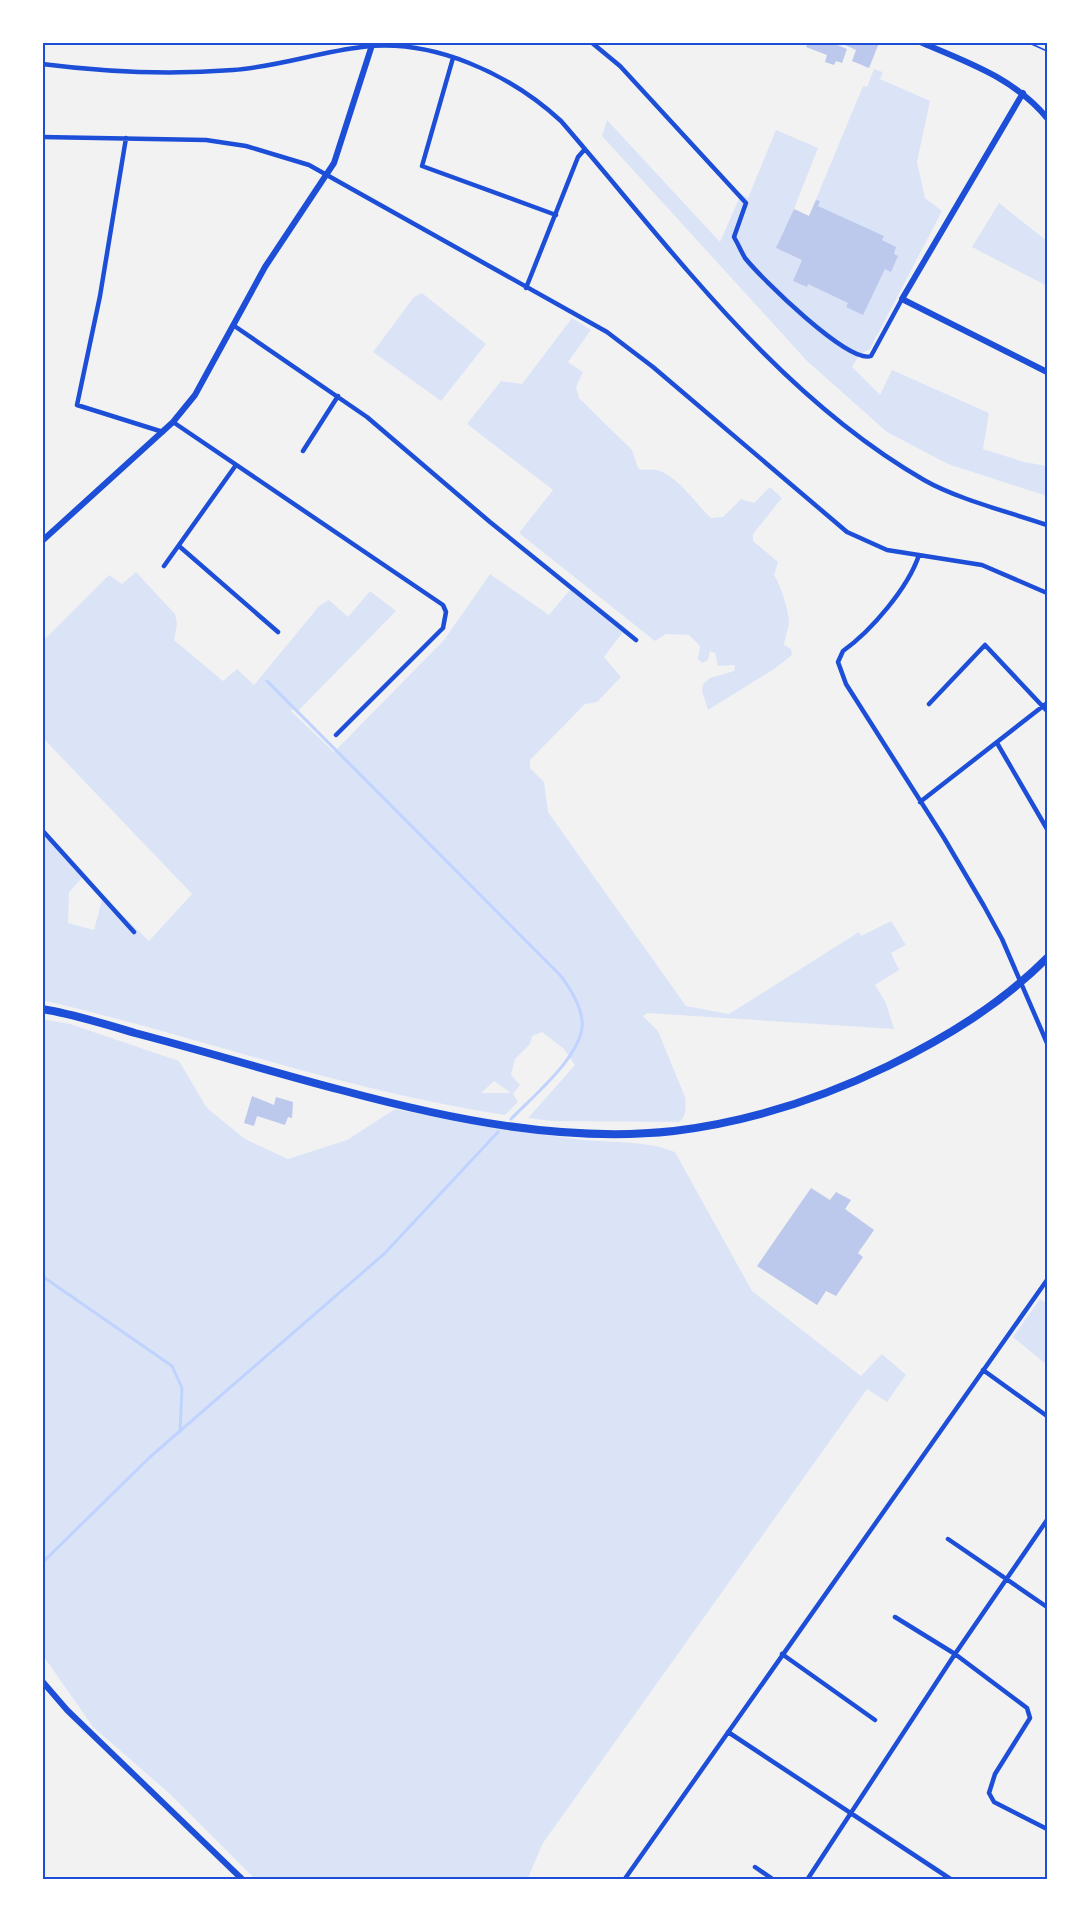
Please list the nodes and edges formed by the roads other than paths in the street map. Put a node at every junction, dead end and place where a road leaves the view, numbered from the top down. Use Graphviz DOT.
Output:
graph roads {
  1 [pos="591,42"];
  2 [pos="920,42"];
  3 [pos="373,44"];
  4 [pos="453,58"];
  5 [pos="42,64"];
  6 [pos="1023,93"];
  7 [pos="1047,118"];
  8 [pos="42,137"];
  9 [pos="126,138"];
  10 [pos="585,149"];
  11 [pos="328,174"];
  12 [pos="556,215"];
  13 [pos="526,288"];
  14 [pos="902,299"];
  15 [pos="233,325"];
  16 [pos="1047,372"];
  17 [pos="338,396"];
  18 [pos="173,422"];
  19 [pos="163,432"];
  20 [pos="303,451"];
  21 [pos="236,465"];
  22 [pos="1047,525"];
  23 [pos="42,541"];
  24 [pos="179,546"];
  25 [pos="919,555"];
  26 [pos="164,567"];
  27 [pos="1047,593"];
  28 [pos="278,632"];
  29 [pos="636,640"];
  30 [pos="930,704"];
  31 [pos="1045,704"];
  32 [pos="1047,711"];
  33 [pos="336,735"];
  34 [pos="997,743"];
  35 [pos="920,802"];
  36 [pos="1047,829"];
  37 [pos="42,830"];
  38 [pos="134,932"];
  39 [pos="1047,958"];
  40 [pos="1020,982"];
  41 [pos="42,1009"];
  42 [pos="1047,1042"];
  43 [pos="1047,1280"];
  44 [pos="983,1370"];
  45 [pos="1047,1416"];
  46 [pos="1047,1520"];
  47 [pos="948,1539"];
  48 [pos="1006,1579"];
  49 [pos="1047,1607"];
  50 [pos="895,1617"];
  51 [pos="782,1654"];
  52 [pos="955,1654"];
  53 [pos="42,1680"];
  54 [pos="876,1720"];
  55 [pos="728,1732"];
  56 [pos="850,1814"];
  57 [pos="1047,1829"];
  58 [pos="755,1867"];
  59 [pos="243,1880"];
  60 [pos="624,1880"];
  61 [pos="774,1880"];
  62 [pos="807,1880"];
  63 [pos="952,1880"];
  1 -- 14 [label="street"];
  2 -- 6 [label="street"];
  3 -- 4 [label="street"];
  3 -- 5 [label="street"];
  3 -- 11 [label="street"];
  4 -- 10 [label="street"];
  4 -- 12 [label="street"];
  6 -- 7 [label="street"];
  6 -- 14 [label="street"];
  8 -- 9 [label="street"];
  9 -- 11 [label="street"];
  9 -- 19 [label="street"];
  10 -- 12 [label="street"];
  10 -- 22 [label="street"];
  11 -- 13 [label="street"];
  11 -- 15 [label="street"];
  12 -- 13 [label="street"];
  13 -- 25 [label="street"];
  14 -- 16 [label="street"];
  15 -- 17 [label="street"];
  15 -- 18 [label="street"];
  17 -- 20 [label="street"];
  17 -- 29 [label="street"];
  18 -- 19 [label="street"];
  18 -- 21 [label="street"];
  19 -- 23 [label="street"];
  21 -- 24 [label="street"];
  21 -- 33 [label="street"];
  24 -- 26 [label="street"];
  24 -- 28 [label="street"];
  25 -- 27 [label="street"];
  25 -- 35 [label="street"];
  30 -- 31 [label="street"];
  31 -- 32 [label="street"];
  31 -- 34 [label="street"];
  34 -- 35 [label="street"];
  34 -- 36 [label="street"];
  35 -- 40 [label="street"];
  37 -- 38 [label="street"];
  39 -- 40 [label="main road"];
  40 -- 41 [label="main road"];
  40 -- 42 [label="street"];
  43 -- 44 [label="street"];
  44 -- 45 [label="street"];
  44 -- 51 [label="street"];
  46 -- 48 [label="street"];
  47 -- 48 [label="street"];
  48 -- 49 [label="street"];
  48 -- 52 [label="street"];
  50 -- 52 [label="street"];
  51 -- 54 [label="street"];
  51 -- 55 [label="street"];
  52 -- 56 [label="street"];
  52 -- 57 [label="street"];
  53 -- 59 [label="street"];
  55 -- 56 [label="street"];
  55 -- 60 [label="street"];
  56 -- 62 [label="street"];
  56 -- 63 [label="street"];
  58 -- 61 [label="street"];
}
